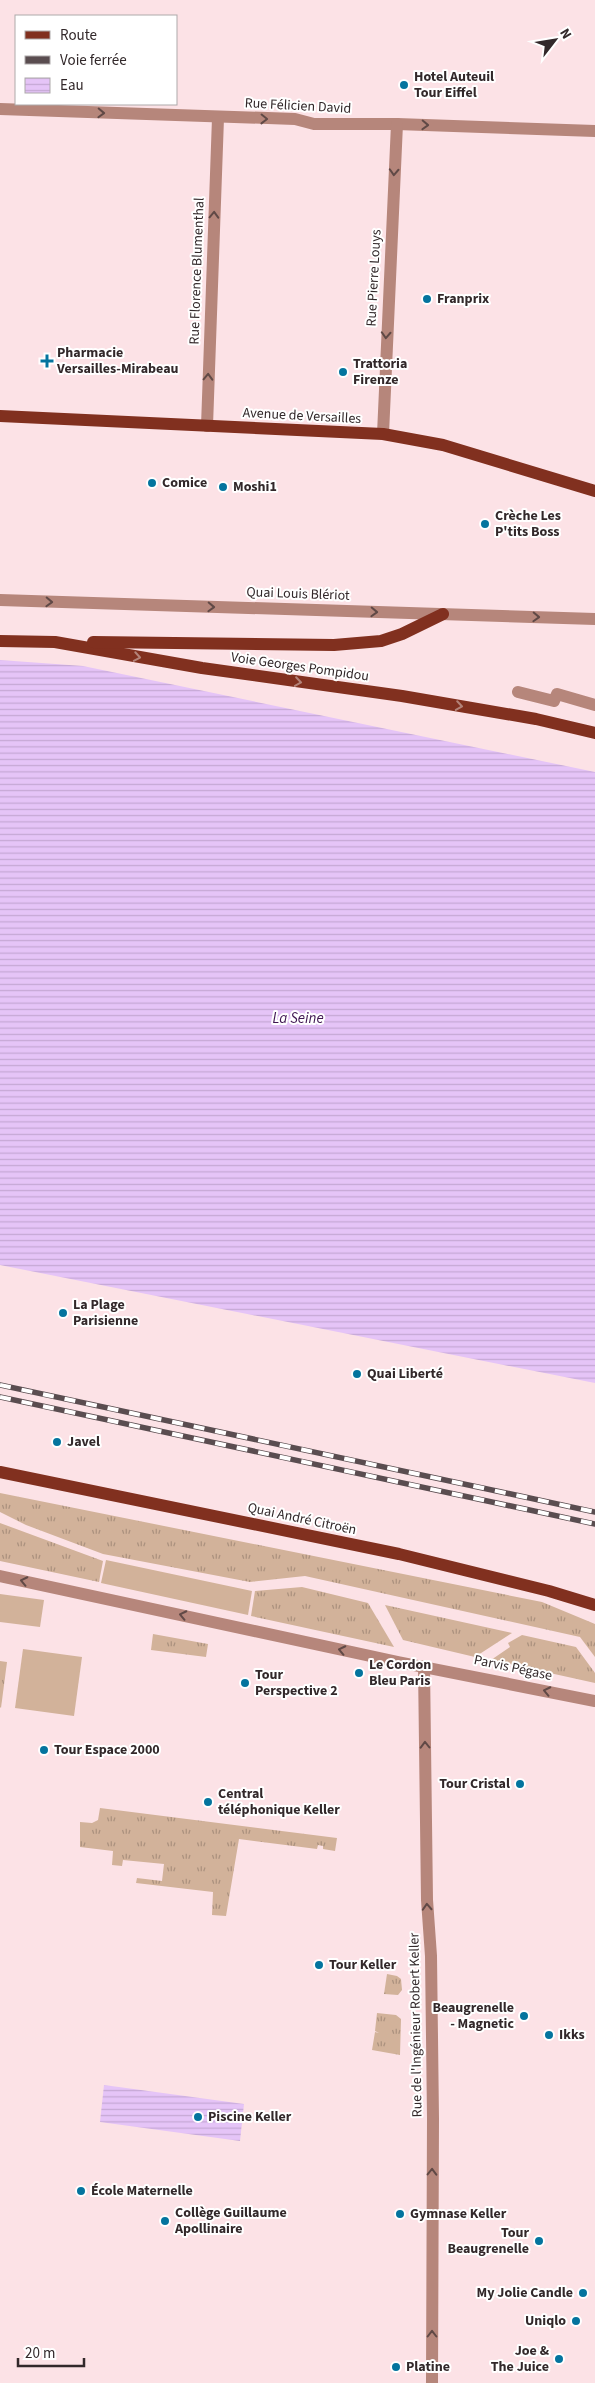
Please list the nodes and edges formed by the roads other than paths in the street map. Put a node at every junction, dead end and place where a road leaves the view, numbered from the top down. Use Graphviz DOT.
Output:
graph roads {
  1 [pos="0,109"];
  2 [pos="218,118"];
  3 [pos="397,124"];
  4 [pos="595,131"];
  5 [pos="0,416"];
  6 [pos="207,426"];
  7 [pos="383,434"];
  8 [pos="595,491"];
  9 [pos="0,600"];
  10 [pos="443,614"];
  11 [pos="595,619"];
  12 [pos="0,640"];
  13 [pos="55,642"];
  14 [pos="518,692"];
  15 [pos="595,705"];
  16 [pos="595,733"];
  17 [pos="0,1472"];
  18 [pos="0,1576"];
  19 [pos="595,1605"];
  20 [pos="424,1666"];
  21 [pos="595,1701"];
  22 [pos="432,2383"];
  1 -- 2 [label="street, Rue Félicien David, one-way"];
  2 -- 3 [label="street, Rue Félicien David, one-way"];
  6 -- 2 [label="street, Rue Florence Blumenthal, one-way"];
  3 -- 4 [label="street, Rue Félicien David, one-way"];
  3 -- 7 [label="street, Rue Pierre Louys, one-way"];
  5 -- 6 [label="main road, Avenue de Versailles"];
  6 -- 7 [label="main road, Avenue de Versailles"];
  7 -- 8 [label="main road, Avenue de Versailles"];
  9 -- 10 [label="street, Quai Louis Blériot, one-way"];
  10 -- 11 [label="street, Quai Louis Blériot, one-way"];
  10 -- 13 [label="main road"];
  12 -- 13 [label="main road, Voie Georges Pompidou"];
  13 -- 16 [label="main road, Voie Georges Pompidou, one-way"];
  14 -- 15 [label="street"];
  17 -- 19 [label="main road, Quai André Citroën"];
  20 -- 18 [label="street, one-way"];
  21 -- 20 [label="street, Parvis Pégase, one-way"];
  22 -- 20 [label="street, Rue de l'Ingénieur Robert Keller, one-way"];
}
